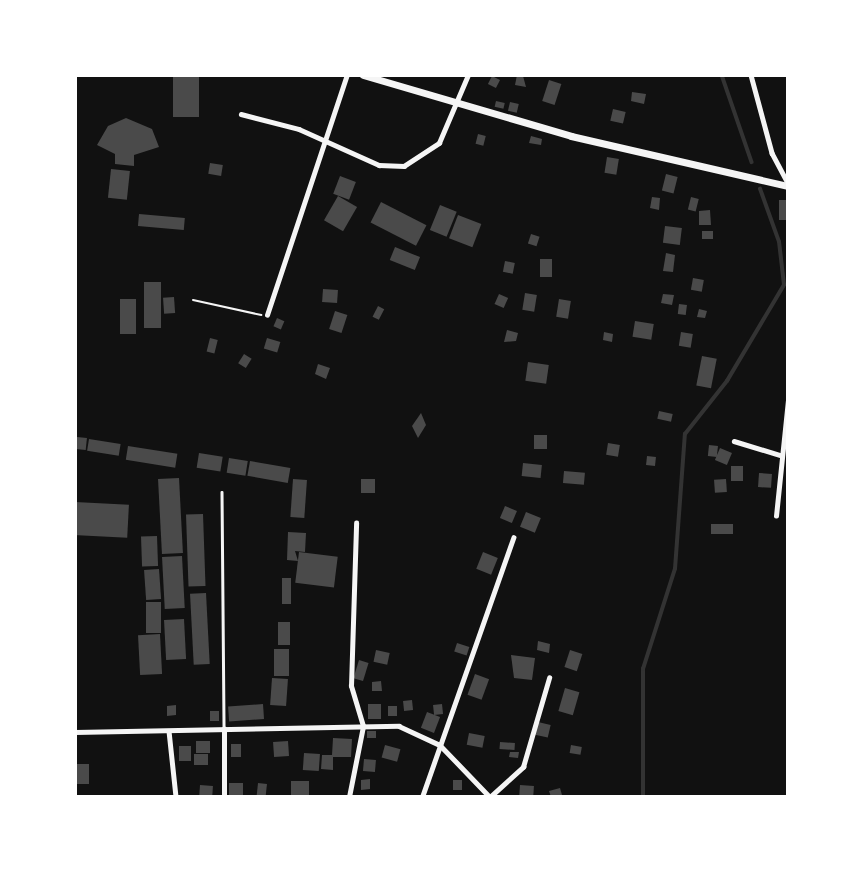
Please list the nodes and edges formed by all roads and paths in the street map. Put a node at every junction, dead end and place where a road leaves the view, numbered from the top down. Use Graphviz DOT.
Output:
graph roads {
  1 [pos="347,75"];
  2 [pos="363,75"];
  3 [pos="468,75"];
  4 [pos="751,75"];
  5 [pos="457,103"];
  6 [pos="241,114"];
  7 [pos="328,140"];
  8 [pos="788,185"];
  9 [pos="193,300"];
  10 [pos="267,316"];
  11 [pos="788,399"];
  12 [pos="734,441"];
  13 [pos="780,455"];
  14 [pos="222,492"];
  15 [pos="776,516"];
  16 [pos="356,523"];
  17 [pos="513,538"];
  18 [pos="548,678"];
  19 [pos="363,726"];
  20 [pos="224,729"];
  21 [pos="169,731"];
  22 [pos="75,732"];
  23 [pos="440,745"];
  24 [pos="176,797"];
  25 [pos="224,797"];
  26 [pos="349,797"];
  27 [pos="422,797"];
  28 [pos="490,797"];
  1 -- 7 [label="street"];
  2 -- 5 [label="main road"];
  3 -- 5 [label="street"];
  4 -- 8 [label="street"];
  5 -- 7 [label="street"];
  5 -- 8 [label="main road"];
  6 -- 7 [label="street"];
  7 -- 10 [label="street"];
  9 -- 10 [label="path"];
  11 -- 13 [label="street"];
  12 -- 13 [label="street"];
  13 -- 15 [label="street"];
  14 -- 20 [label="lane"];
  16 -- 19 [label="street"];
  17 -- 23 [label="street"];
  18 -- 28 [label="street"];
  19 -- 20 [label="street"];
  19 -- 23 [label="street"];
  19 -- 26 [label="street"];
  20 -- 21 [label="street"];
  20 -- 25 [label="street"];
  21 -- 22 [label="street"];
  21 -- 24 [label="street"];
  23 -- 27 [label="street"];
  23 -- 28 [label="street"];
}
